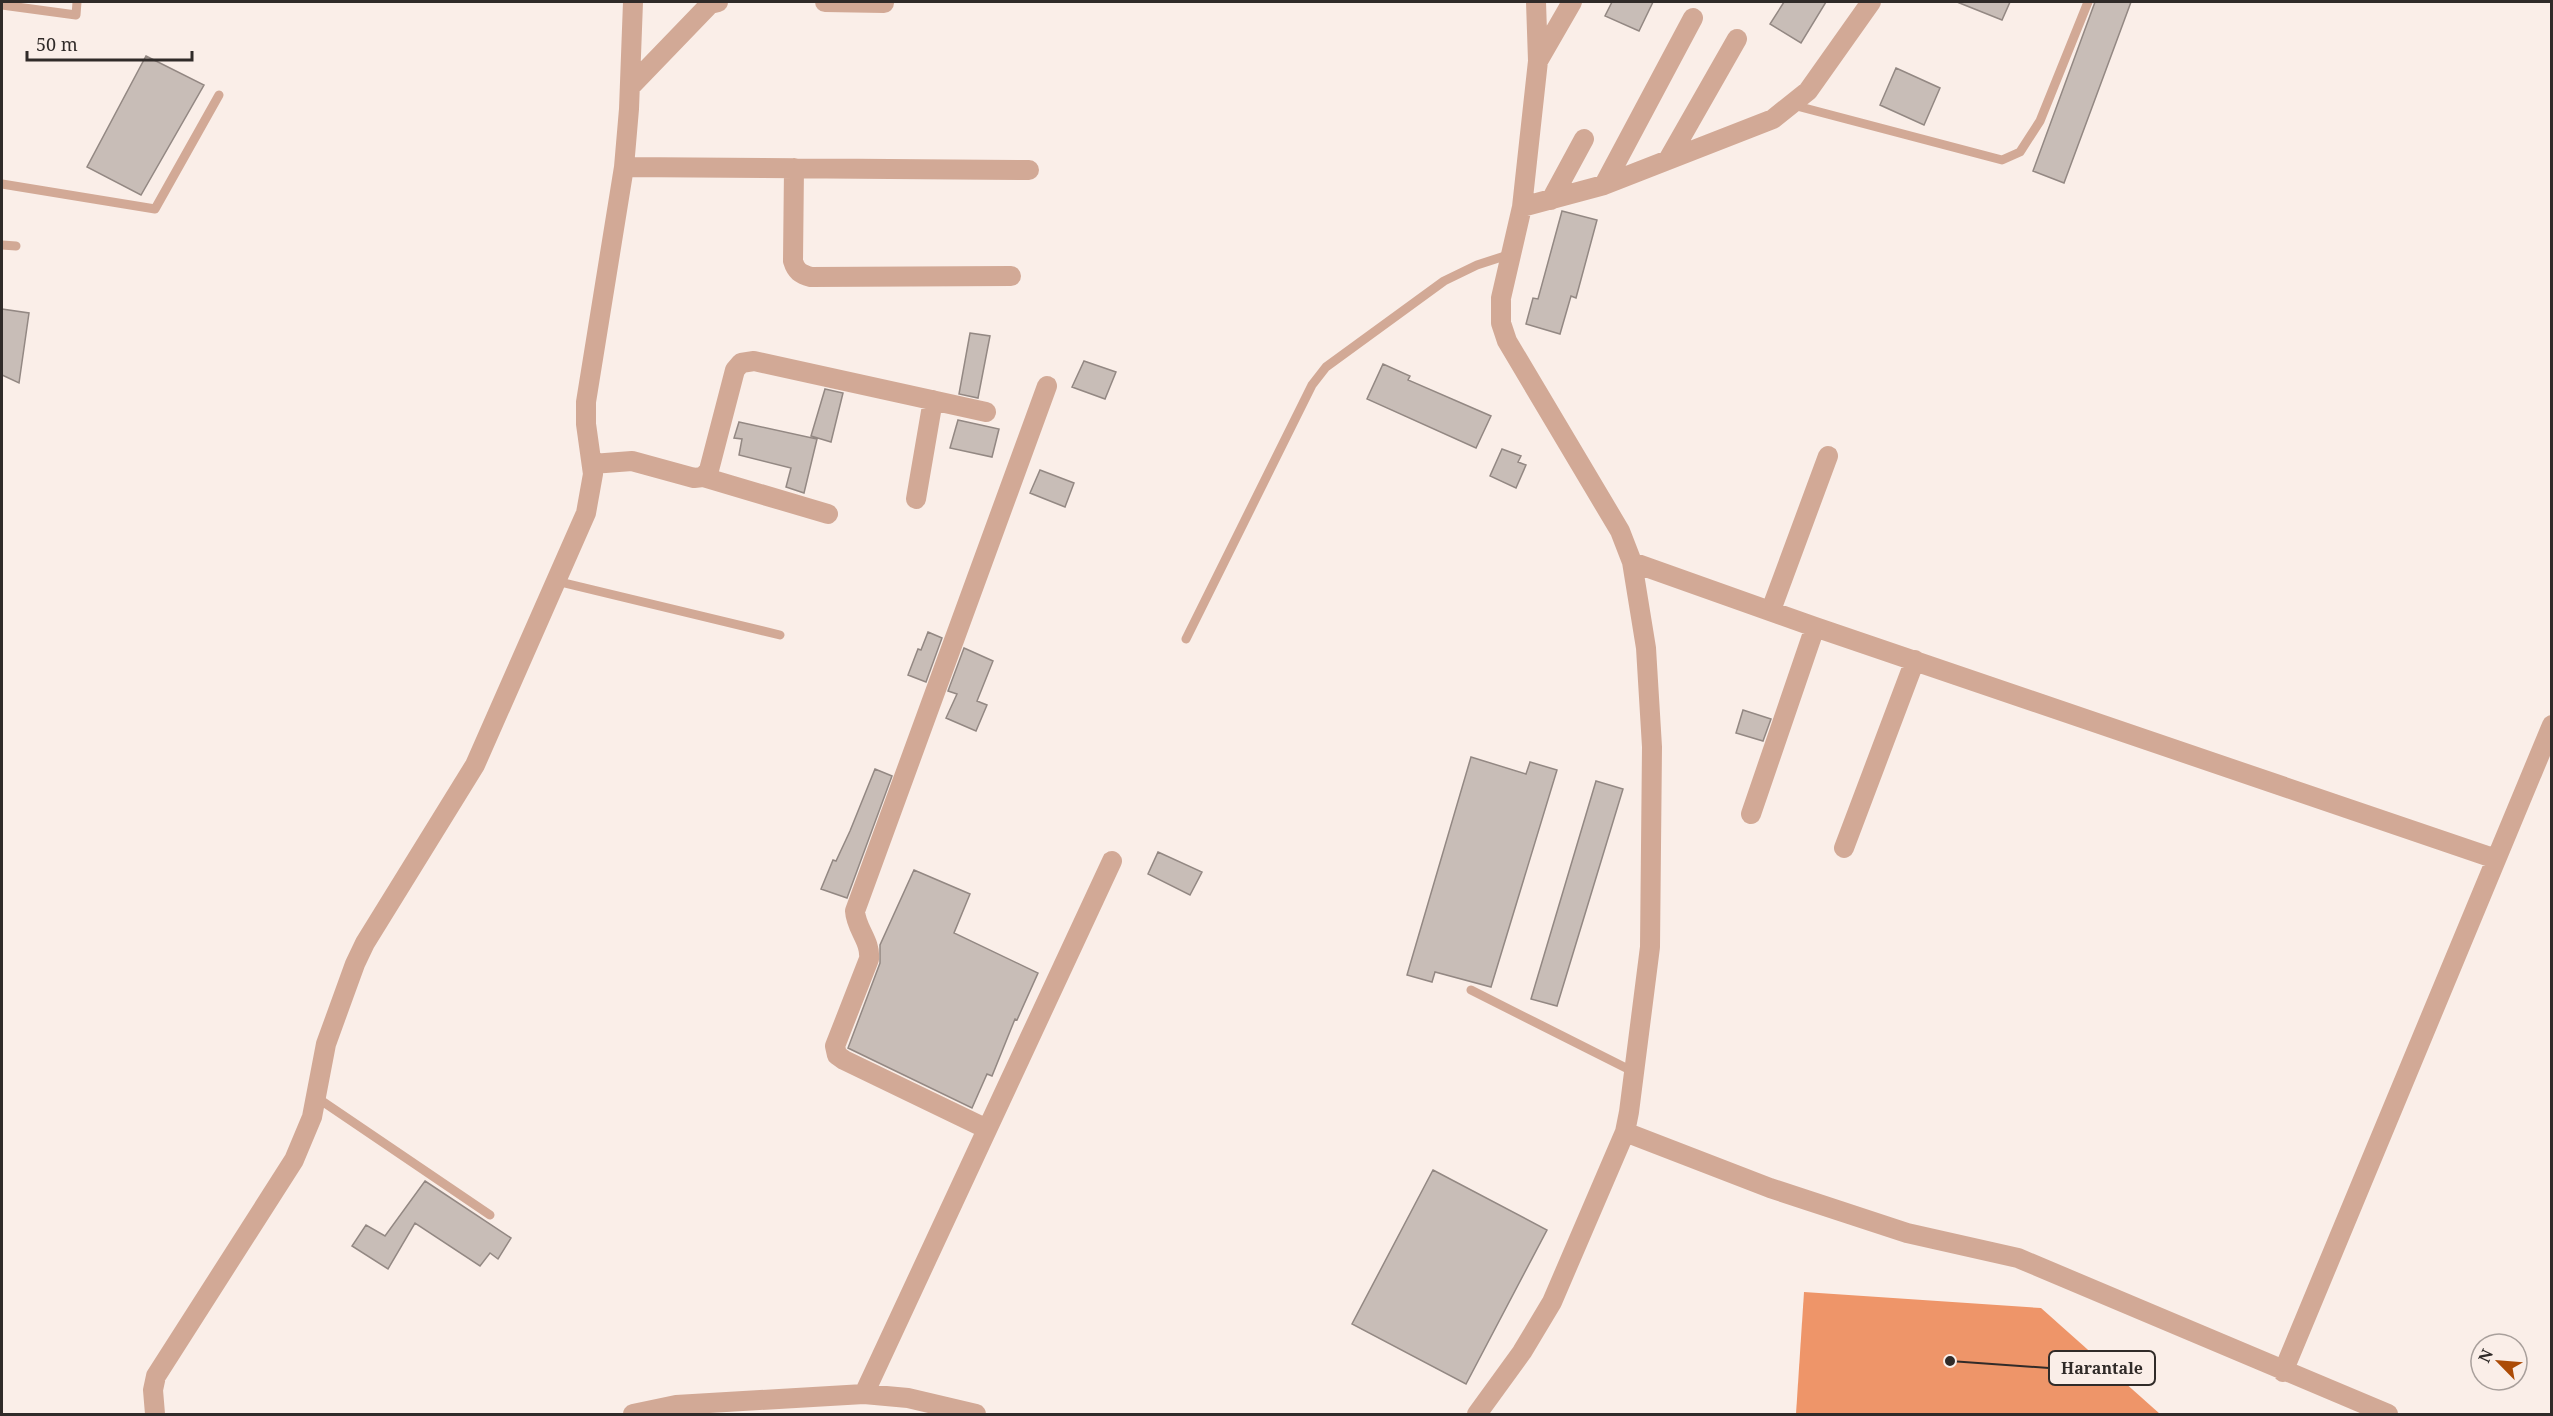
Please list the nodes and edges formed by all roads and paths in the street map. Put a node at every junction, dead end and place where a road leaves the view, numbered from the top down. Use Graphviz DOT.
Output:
graph roads {
  1 [pos="77,2"];
  2 [pos="633,2"];
  3 [pos="718,2"];
  4 [pos="825,2"];
  5 [pos="1536,2"];
  6 [pos="1572,2"];
  7 [pos="1871,2"];
  8 [pos="2088,2"];
  9 [pos="884,3"];
  10 [pos="2,5"];
  11 [pos="1693,18"];
  12 [pos="1737,39"];
  13 [pos="1538,61"];
  14 [pos="630,87"];
  15 [pos="219,95"];
  16 [pos="1793,105"];
  17 [pos="1584,139"];
  18 [pos="1668,160"];
  19 [pos="624,167"];
  20 [pos="794,168"];
  21 [pos="1029,170"];
  22 [pos="2,184"];
  23 [pos="1604,185"];
  24 [pos="1551,200"];
  25 [pos="1522,207"];
  26 [pos="2,245"];
  27 [pos="16,246"];
  28 [pos="1511,254"];
  29 [pos="1011,276"];
  30 [pos="1047,386"];
  31 [pos="933,400"];
  32 [pos="986,412"];
  33 [pos="1828,456"];
  34 [pos="592,464"];
  35 [pos="703,477"];
  36 [pos="916,499"];
  37 [pos="828,514"];
  38 [pos="1632,561"];
  39 [pos="556,581"];
  40 [pos="1771,610"];
  41 [pos="1815,627"];
  42 [pos="780,635"];
  43 [pos="1186,639"];
  44 [pos="1915,660"];
  45 [pos="2552,724"];
  46 [pos="1751,814"];
  47 [pos="1844,848"];
  48 [pos="2496,858"];
  49 [pos="1112,861"];
  50 [pos="1471,990"];
  51 [pos="1634,1072"];
  52 [pos="315,1097"];
  53 [pos="987,1129"];
  54 [pos="1625,1132"];
  55 [pos="490,1215"];
  56 [pos="2283,1372"];
  57 [pos="864,1395"];
  58 [pos="730,1408"];
  59 [pos="155,1414"];
  60 [pos="633,1414"];
  61 [pos="976,1414"];
  62 [pos="1477,1414"];
  63 [pos="2388,1414"];
  1 -- 10 [label="lane"];
  2 -- 14 [label="street"];
  3 -- 14 [label="street"];
  4 -- 9 [label="street"];
  5 -- 13 [label="street"];
  6 -- 13 [label="street"];
  7 -- 16 [label="street"];
  8 -- 16 [label="lane"];
  11 -- 23 [label="street"];
  12 -- 18 [label="street"];
  13 -- 25 [label="street"];
  14 -- 19 [label="street"];
  15 -- 22 [label="lane"];
  16 -- 18 [label="street"];
  17 -- 24 [label="street"];
  18 -- 23 [label="street"];
  19 -- 20 [label="street"];
  19 -- 34 [label="street"];
  20 -- 21 [label="street"];
  20 -- 29 [label="street"];
  23 -- 24 [label="street"];
  24 -- 25 [label="street"];
  25 -- 28 [label="street"];
  26 -- 27 [label="lane"];
  28 -- 38 [label="street"];
  28 -- 43 [label="lane"];
  30 -- 53 [label="street"];
  31 -- 32 [label="street"];
  31 -- 35 [label="street"];
  31 -- 36 [label="street"];
  33 -- 40 [label="street"];
  34 -- 35 [label="street"];
  34 -- 39 [label="street"];
  35 -- 37 [label="street"];
  38 -- 40 [label="street"];
  38 -- 51 [label="street"];
  39 -- 42 [label="lane"];
  39 -- 52 [label="street"];
  40 -- 41 [label="street"];
  41 -- 44 [label="street"];
  41 -- 46 [label="street"];
  44 -- 47 [label="street"];
  44 -- 48 [label="street"];
  45 -- 48 [label="street"];
  48 -- 56 [label="street"];
  49 -- 53 [label="street"];
  50 -- 51 [label="lane"];
  51 -- 54 [label="street"];
  52 -- 55 [label="lane"];
  52 -- 59 [label="street"];
  53 -- 57 [label="street"];
  54 -- 56 [label="street"];
  54 -- 62 [label="street"];
  56 -- 63 [label="street"];
  57 -- 58 [label="street"];
  57 -- 61 [label="street"];
  58 -- 60 [label="street"];
}
